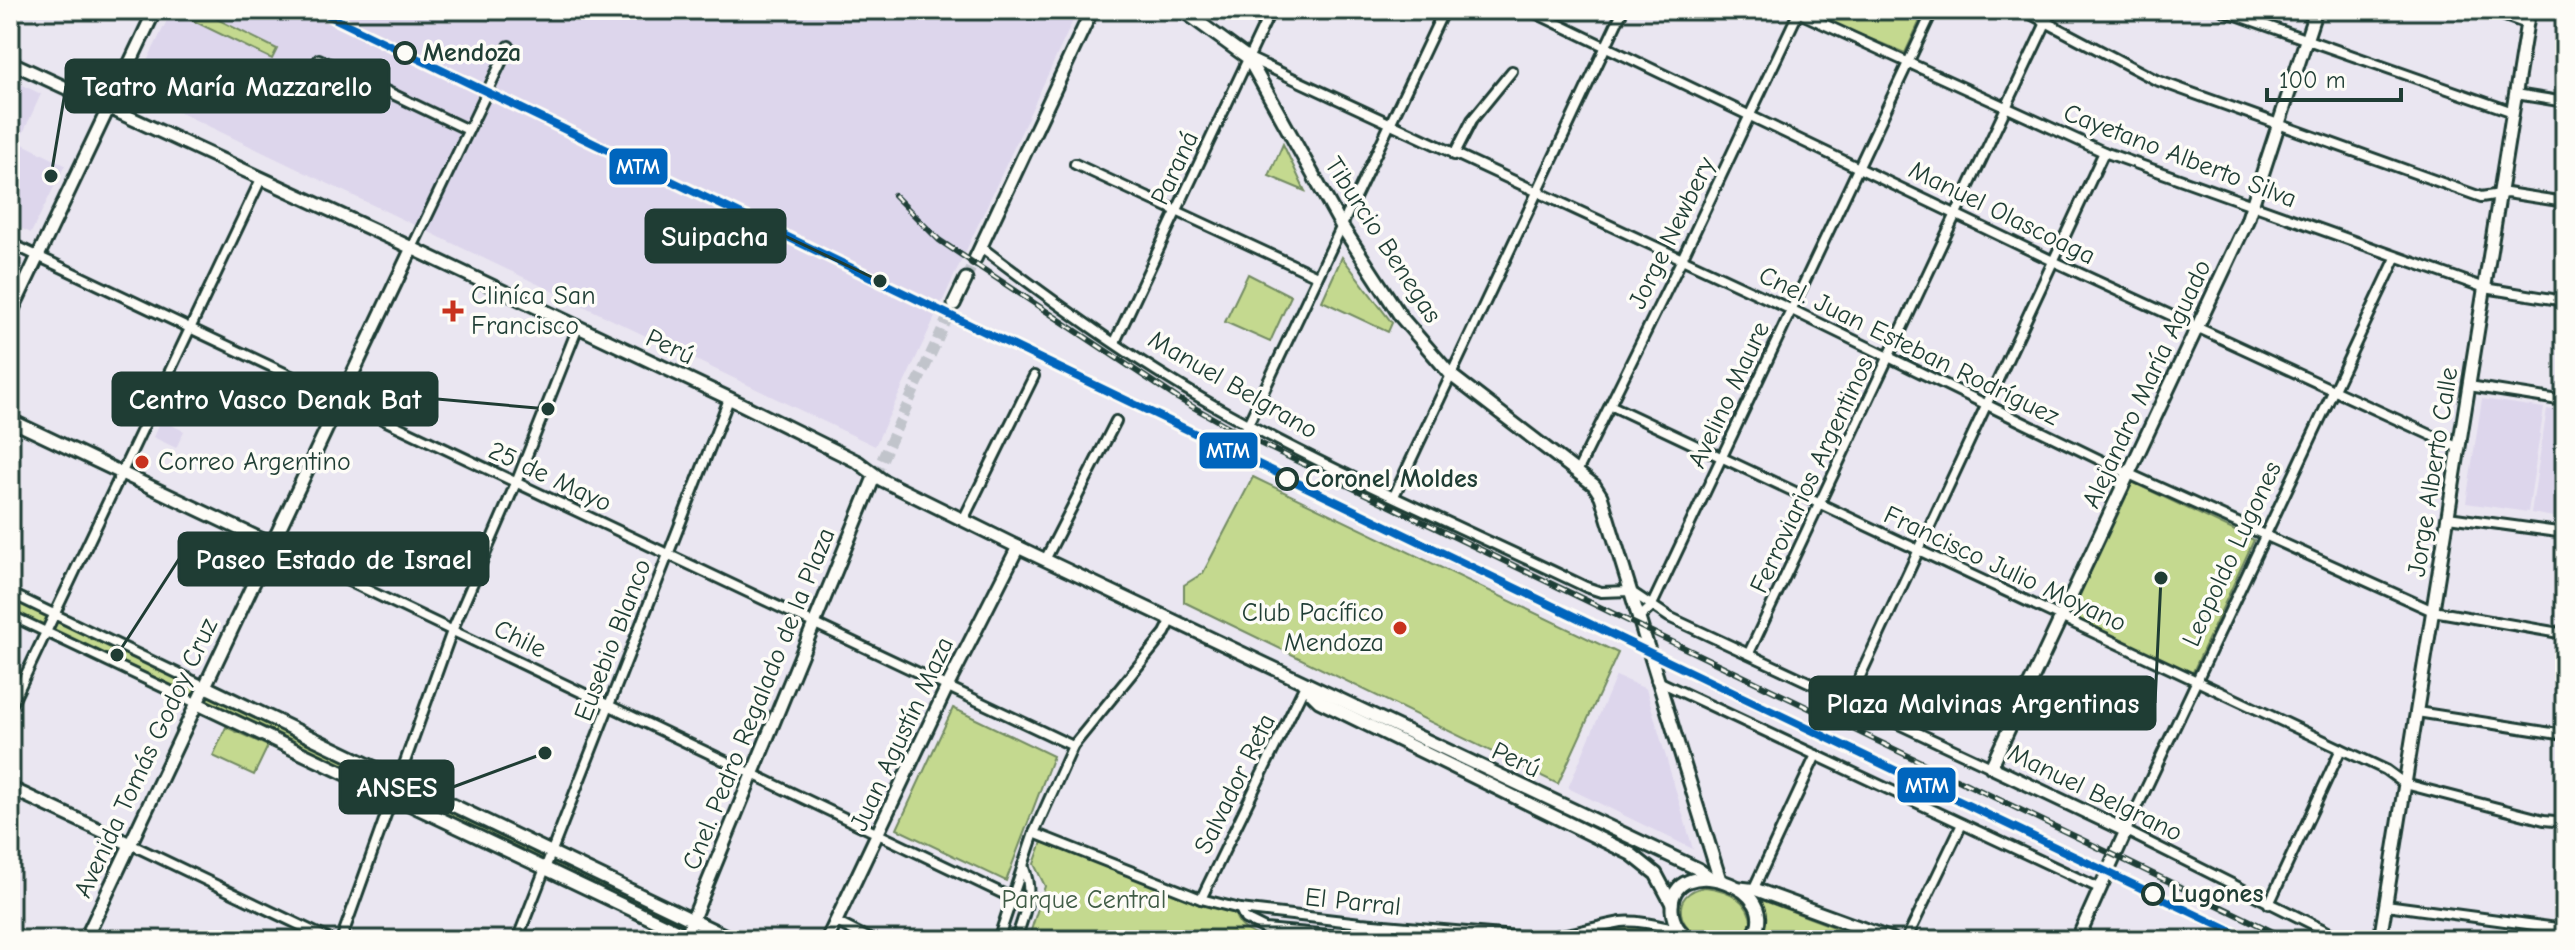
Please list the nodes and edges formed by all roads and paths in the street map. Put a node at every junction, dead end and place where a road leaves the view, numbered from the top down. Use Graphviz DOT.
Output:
graph roads {
  1 [pos="155,10"];
  2 [pos="1092,10"];
  3 [pos="1182,10"];
  4 [pos="1271,10"];
  5 [pos="1444,10"];
  6 [pos="1529,10"];
  7 [pos="1623,10"];
  8 [pos="1933,10"];
  9 [pos="2023,10"];
  10 [pos="2052,10"];
  11 [pos="2222,10"];
  12 [pos="2316,10"];
  13 [pos="2488,10"];
  14 [pos="2529,10"];
  15 [pos="1797,11"];
  16 [pos="2046,23"];
  17 [pos="2527,24"];
  18 [pos="2307,39"];
  19 [pos="509,46"];
  20 [pos="1605,47"];
  21 [pos="1248,58"];
  22 [pos="319,59"];
  23 [pos="10,62"];
  24 [pos="1908,64"];
  25 [pos="1512,71"];
  26 [pos="2516,94"];
  27 [pos="2565,102"];
  28 [pos="108,109"];
  29 [pos="2006,109"];
  30 [pos="2513,112"];
  31 [pos="1751,115"];
  32 [pos="2281,123"];
  33 [pos="1389,125"];
  34 [pos="468,130"];
  35 [pos="2104,152"];
  36 [pos="1454,155"];
  37 [pos="1075,164"];
  38 [pos="1859,167"];
  39 [pos="261,179"];
  40 [pos="1536,193"];
  41 [pos="2500,193"];
  42 [pos="2565,202"];
  43 [pos="2254,206"];
  44 [pos="1177,211"];
  45 [pos="1957,215"];
  46 [pos="1341,225"];
  47 [pos="10,243"];
  48 [pos="981,247"];
  49 [pos="412,248"];
  50 [pos="38,256"];
  51 [pos="2396,258"];
  52 [pos="975,259"];
  53 [pos="1681,261"];
  54 [pos="2053,261"];
  55 [pos="1317,276"];
  56 [pos="966,279"];
  57 [pos="2485,288"];
  58 [pos="2565,301"];
  59 [pos="954,304"];
  60 [pos="1792,310"];
  61 [pos="10,315"];
  62 [pos="578,327"];
  63 [pos="190,328"];
  64 [pos="2199,328"];
  65 [pos="1115,342"];
  66 [pos="1890,358"];
  67 [pos="1451,375"];
  68 [pos="1034,376"];
  69 [pos="2469,386"];
  70 [pos="2334,390"];
  71 [pos="339,399"];
  72 [pos="729,399"];
  73 [pos="2565,401"];
  74 [pos="1610,405"];
  75 [pos="1986,405"];
  76 [pos="10,420"];
  77 [pos="1116,421"];
  78 [pos="1248,424"];
  79 [pos="2459,448"];
  80 [pos="1722,458"];
  81 [pos="1231,460"];
  82 [pos="1577,472"];
  83 [pos="121,473"];
  84 [pos="2129,474"];
  85 [pos="875,475"];
  86 [pos="516,483"];
  87 [pos="1394,496"];
  88 [pos="1820,506"];
  89 [pos="2448,517"];
  90 [pos="963,520"];
  91 [pos="2565,533"];
  92 [pos="2265,536"];
  93 [pos="271,544"];
  94 [pos="1018,547"];
  95 [pos="1918,550"];
  96 [pos="668,555"];
  97 [pos="1045,560"];
  98 [pos="1630,591"];
  99 [pos="10,593"];
  100 [pos="1651,607"];
  101 [pos="2433,611"];
  102 [pos="10,615"];
  103 [pos="54,615"];
  104 [pos="2062,618"];
  105 [pos="1637,620"];
  106 [pos="1171,621"];
  107 [pos="813,623"];
  108 [pos="452,631"];
  109 [pos="46,632"];
  110 [pos="2565,634"];
  111 [pos="1749,653"];
  112 [pos="1655,679"];
  113 [pos="2197,681"];
  114 [pos="1305,685"];
  115 [pos="204,686"];
  116 [pos="947,687"];
  117 [pos="1849,700"];
  118 [pos="196,703"];
  119 [pos="609,706"];
  120 [pos="10,708"];
  121 [pos="2417,712"];
  122 [pos="2565,735"];
  123 [pos="1073,746"];
  124 [pos="2341,749"];
  125 [pos="1816,755"];
  126 [pos="1991,767"];
  127 [pos="751,774"];
  128 [pos="398,779"];
  129 [pos="2405,784"];
  130 [pos="10,788"];
  131 [pos="391,796"];
  132 [pos="2565,802"];
  133 [pos="2564,822"];
  134 [pos="1962,824"];
  135 [pos="2126,831"];
  136 [pos="1034,833"];
  137 [pos="878,834"];
  138 [pos="130,844"];
  139 [pos="551,852"];
  140 [pos="1023,865"];
  141 [pos="544,869"];
  142 [pos="1714,878"];
  143 [pos="1739,888"];
  144 [pos="2099,888"];
  145 [pos="1753,890"];
  146 [pos="1012,898"];
  147 [pos="1201,899"];
  148 [pos="1672,904"];
  149 [pos="2269,904"];
  150 [pos="2386,905"];
  151 [pos="1240,909"];
  152 [pos="692,920"];
  153 [pos="836,922"];
  154 [pos="2565,929"];
  155 [pos="1684,936"];
  156 [pos="1562,938"];
  157 [pos="689,939"];
  158 [pos="85,940"];
  159 [pos="331,940"];
  160 [pos="341,940"];
  161 [pos="517,940"];
  162 [pos="734,940"];
  163 [pos="827,940"];
  164 [pos="872,940"];
  165 [pos="998,940"];
  166 [pos="1016,940"];
  167 [pos="1384,940"];
  168 [pos="1750,940"];
  169 [pos="1894,940"];
  170 [pos="1906,940"];
  171 [pos="2077,940"];
  172 [pos="2344,940"];
  173 [pos="2380,940"];
  1 -- 28 [label="street"];
  2 -- 48 [label="street"];
  3 -- 21 [label="street, Tiburcio Benegas"];
  4 -- 21 [label="street, Paraná"];
  5 -- 33 [label="street"];
  6 -- 20 [label="street, Manuel Olascoaga"];
  7 -- 20 [label="street"];
  8 -- 24 [label="street, Avelino Maure"];
  9 -- 16 [label="street"];
  10 -- 16 [label="street, Ferroviarios Argentinos"];
  11 -- 18 [label="street"];
  12 -- 18 [label="street, Alejandro María Aguado"];
  13 -- 17 [label="street"];
  14 -- 17 [label="street, Jorge Alberto Calle"];
  15 -- 24 [label="street, Cayetano Alberto Silva"];
  15 -- 31 [label="street, Jorge Newbery"];
  16 -- 29 [label="street, Ferroviarios Argentinos"];
  16 -- 32 [label="street"];
  17 -- 26 [label="street, Jorge Alberto Calle"];
  18 -- 30 [label="street"];
  18 -- 32 [label="street, Alejandro María Aguado"];
  19 -- 34 [label="street"];
  20 -- 31 [label="street, Manuel Olascoaga"];
  20 -- 40 [label="street"];
  21 -- 33 [label="street, Cnel. Juan Esteban Rodríguez"];
  21 -- 44 [label="street, Paraná"];
  21 -- 46 [label="street, Tiburcio Benegas"];
  22 -- 34 [label="street"];
  23 -- 28 [label="street, Perú"];
  24 -- 29 [label="street, Cayetano Alberto Silva"];
  24 -- 38 [label="street, Avelino Maure"];
  25 -- 36 [label="street"];
  26 -- 27 [label="street"];
  26 -- 30 [label="street, Jorge Alberto Calle"];
  28 -- 39 [label="street, Perú"];
  28 -- 50 [label="street"];
  29 -- 35 [label="street, Cayetano Alberto Silva"];
  29 -- 45 [label="street, Ferroviarios Argentinos"];
  30 -- 41 [label="street, Jorge Alberto Calle"];
  31 -- 38 [label="street, Manuel Olascoaga"];
  31 -- 53 [label="street, Jorge Newbery"];
  32 -- 41 [label="street"];
  32 -- 43 [label="street, Alejandro María Aguado"];
  33 -- 36 [label="street, Cnel. Juan Esteban Rodríguez"];
  33 -- 46 [label="street"];
  34 -- 49 [label="street"];
  35 -- 43 [label="street, Cayetano Alberto Silva"];
  35 -- 54 [label="street"];
  36 -- 40 [label="street, Cnel. Juan Esteban Rodríguez"];
  37 -- 44 [label="street"];
  38 -- 45 [label="street, Manuel Olascoaga"];
  38 -- 60 [label="street, Avelino Maure"];
  39 -- 49 [label="street, Perú"];
  39 -- 63 [label="street"];
  40 -- 53 [label="street, Cnel. Juan Esteban Rodríguez"];
  40 -- 67 [label="street"];
  41 -- 42 [label="street"];
  41 -- 57 [label="street, Jorge Alberto Calle"];
  43 -- 51 [label="street, Cayetano Alberto Silva"];
  43 -- 64 [label="street, Alejandro María Aguado"];
  44 -- 55 [label="street"];
  44 -- 65 [label="street, Paraná"];
  45 -- 54 [label="street, Manuel Olascoaga"];
  45 -- 66 [label="street, Ferroviarios Argentinos"];
  46 -- 55 [label="street"];
  46 -- 67 [label="street, Tiburcio Benegas"];
  47 -- 50 [label="street, 25 de Mayo"];
  48 -- 52 [label="street"];
  48 -- 65 [label="street, Manuel Belgrano"];
  49 -- 62 [label="street, Perú"];
  49 -- 71 [label="street, Avenida Tomás Godoy Cruz"];
  50 -- 61 [label="street"];
  50 -- 63 [label="street, 25 de Mayo"];
  51 -- 57 [label="street, Cayetano Alberto Silva"];
  51 -- 70 [label="street, Leopoldo Lugones"];
  53 -- 60 [label="street, Cnel. Juan Esteban Rodríguez"];
  53 -- 74 [label="street, Jorge Newbery"];
  54 -- 64 [label="street, Manuel Olascoaga"];
  54 -- 75 [label="street"];
  55 -- 78 [label="street"];
  56 -- 59 [label="street"];
  57 -- 58 [label="street, Cayetano Alberto Silva"];
  57 -- 69 [label="street, Jorge Alberto Calle"];
  60 -- 66 [label="street, Cnel. Juan Esteban Rodríguez"];
  60 -- 80 [label="street, Avelino Maure"];
  62 -- 72 [label="street, Perú"];
  62 -- 86 [label="street"];
  63 -- 71 [label="street, 25 de Mayo"];
  63 -- 83 [label="street"];
  64 -- 70 [label="street, Manuel Olascoaga"];
  64 -- 84 [label="street, Alejandro María Aguado"];
  65 -- 78 [label="street, Manuel Belgrano"];
  66 -- 75 [label="street, Cnel. Juan Esteban Rodríguez"];
  66 -- 88 [label="street, Ferroviarios Argentinos"];
  67 -- 82 [label="street, Tiburcio Benegas"];
  67 -- 87 [label="street"];
  68 -- 90 [label="street"];
  69 -- 73 [label="street"];
  69 -- 79 [label="street, Jorge Alberto Calle"];
  70 -- 79 [label="street, Manuel Olascoaga"];
  70 -- 92 [label="street, Leopoldo Lugones"];
  71 -- 86 [label="street, 25 de Mayo"];
  71 -- 93 [label="street, Avenida Tomás Godoy Cruz"];
  72 -- 85 [label="street, Perú"];
  72 -- 96 [label="street, Eusebio Blanco"];
  74 -- 80 [label="street, Francisco Julio Moyano"];
  74 -- 82 [label="street, Jorge Newbery"];
  75 -- 84 [label="street, Cnel. Juan Esteban Rodríguez"];
  75 -- 95 [label="street"];
  76 -- 83 [label="street, Chile"];
  77 -- 97 [label="street"];
  78 -- 81 [label="street"];
  78 -- 87 [label="street, Manuel Belgrano"];
  79 -- 89 [label="street, Jorge Alberto Calle"];
  80 -- 88 [label="street, Francisco Julio Moyano"];
  80 -- 100 [label="street, Avelino Maure"];
  82 -- 98 [label="street, Tiburcio Benegas"];
  83 -- 93 [label="street, Chile"];
  83 -- 103 [label="street"];
  84 -- 92 [label="street, Cnel. Juan Esteban Rodríguez"];
  84 -- 104 [label="street, Alejandro María Aguado"];
  85 -- 90 [label="street, Perú"];
  85 -- 107 [label="street, Cnel. Pedro Regalado de la Plaza"];
  86 -- 96 [label="street, 25 de Mayo"];
  86 -- 108 [label="street"];
  87 -- 98 [label="street, Manuel Belgrano"];
  88 -- 95 [label="street, Francisco Julio Moyano"];
  88 -- 111 [label="street, Ferroviarios Argentinos"];
  89 -- 91 [label="street"];
  89 -- 101 [label="street, Jorge Alberto Calle"];
  90 -- 94 [label="street, Perú"];
  92 -- 101 [label="street, Cnel. Juan Esteban Rodríguez"];
  92 -- 113 [label="street, Leopoldo Lugones"];
  93 -- 108 [label="street, Chile"];
  93 -- 115 [label="street, Avenida Tomás Godoy Cruz"];
  94 -- 97 [label="street, Perú"];
  94 -- 116 [label="street, Juan Agustín Maza"];
  95 -- 104 [label="street, Francisco Julio Moyano"];
  95 -- 117 [label="street"];
  96 -- 107 [label="street, 25 de Mayo"];
  96 -- 119 [label="street, Eusebio Blanco"];
  97 -- 106 [label="street, Perú"];
  98 -- 100 [label="street, Manuel Belgrano"];
  98 -- 105 [label="street, Tiburcio Benegas"];
  99 -- 103 [label="street"];
  100 -- 105 [label="street, Avelino Maure"];
  100 -- 111 [label="street, Manuel Belgrano"];
  101 -- 110 [label="street, Cnel. Juan Esteban Rodríguez"];
  101 -- 121 [label="street, Jorge Alberto Calle"];
  102 -- 109 [label="street"];
  103 -- 109 [label="street"];
  103 -- 115 [label="street"];
  104 -- 113 [label="street, Francisco Julio Moyano"];
  104 -- 126 [label="street, Alejandro María Aguado"];
  105 -- 112 [label="street, Tiburcio Benegas"];
  106 -- 114 [label="street, Perú"];
  106 -- 123 [label="street"];
  107 -- 116 [label="street, 25 de Mayo"];
  107 -- 127 [label="street, Cnel. Pedro Regalado de la Plaza"];
  108 -- 119 [label="street, Chile"];
  108 -- 128 [label="street"];
  109 -- 118 [label="street"];
  109 -- 120 [label="street"];
  111 -- 117 [label="street, Manuel Belgrano"];
  112 -- 125 [label="street"];
  112 -- 142 [label="street, Tiburcio Benegas"];
  113 -- 124 [label="street, Francisco Julio Moyano"];
  113 -- 135 [label="street, Leopoldo Lugones"];
  114 -- 142 [label="street, Perú"];
  114 -- 147 [label="street, Salvador Reta"];
  114 -- 148 [label="street, Perú"];
  115 -- 118 [label="street, Avenida Tomás Godoy Cruz"];
  115 -- 128 [label="street"];
  116 -- 123 [label="street, 25 de Mayo"];
  116 -- 137 [label="street, Juan Agustín Maza"];
  117 -- 126 [label="street, Manuel Belgrano"];
  118 -- 131 [label="street"];
  118 -- 138 [label="street, Avenida Tomás Godoy Cruz"];
  119 -- 127 [label="street, Chile"];
  119 -- 139 [label="street, Eusebio Blanco"];
  121 -- 122 [label="street"];
  121 -- 129 [label="street, Jorge Alberto Calle"];
  123 -- 136 [label="street"];
  124 -- 129 [label="street, Francisco Julio Moyano"];
  124 -- 149 [label="street"];
  125 -- 134 [label="street"];
  125 -- 145 [label="street"];
  126 -- 135 [label="street, Manuel Belgrano"];
  127 -- 137 [label="street, Chile"];
  127 -- 152 [label="street, Cnel. Pedro Regalado de la Plaza"];
  128 -- 131 [label="street"];
  128 -- 139 [label="street"];
  129 -- 133 [label="street, Francisco Julio Moyano"];
  129 -- 150 [label="street, Jorge Alberto Calle"];
  130 -- 138 [label="street"];
  131 -- 141 [label="street"];
  131 -- 160 [label="street"];
  132 -- 133 [label="street"];
  134 -- 144 [label="street"];
  134 -- 170 [label="street"];
  135 -- 144 [label="street, Leopoldo Lugones"];
  135 -- 149 [label="street, Manuel Belgrano"];
  136 -- 140 [label="street"];
  136 -- 147 [label="street, El Parral"];
  137 -- 146 [label="street, Chile"];
  137 -- 153 [label="street, Juan Agustín Maza"];
  138 -- 158 [label="street, Avenida Tomás Godoy Cruz"];
  138 -- 159 [label="street"];
  139 -- 141 [label="street, Eusebio Blanco"];
  139 -- 152 [label="street"];
  140 -- 146 [label="street"];
  140 -- 166 [label="street"];
  141 -- 157 [label="street"];
  141 -- 161 [label="street, Eusebio Blanco"];
  142 -- 143 [label="street, Perú"];
  142 -- 148 [label="street"];
  143 -- 145 [label="street"];
  143 -- 168 [label="street"];
  144 -- 171 [label="street, Leopoldo Lugones"];
  145 -- 169 [label="street"];
  146 -- 165 [label="street"];
  147 -- 151 [label="street, El Parral"];
  148 -- 155 [label="street, Perú"];
  149 -- 172 [label="street, Manuel Belgrano"];
  150 -- 154 [label="street"];
  150 -- 173 [label="street, Jorge Alberto Calle"];
  151 -- 156 [label="street, El Parral"];
  151 -- 167 [label="street"];
  152 -- 157 [label="street, Cnel. Pedro Regalado de la Plaza"];
  152 -- 162 [label="street"];
  153 -- 163 [label="street, Juan Agustín Maza"];
  153 -- 164 [label="street"];
  155 -- 156 [label="street, El Parral"];
}
